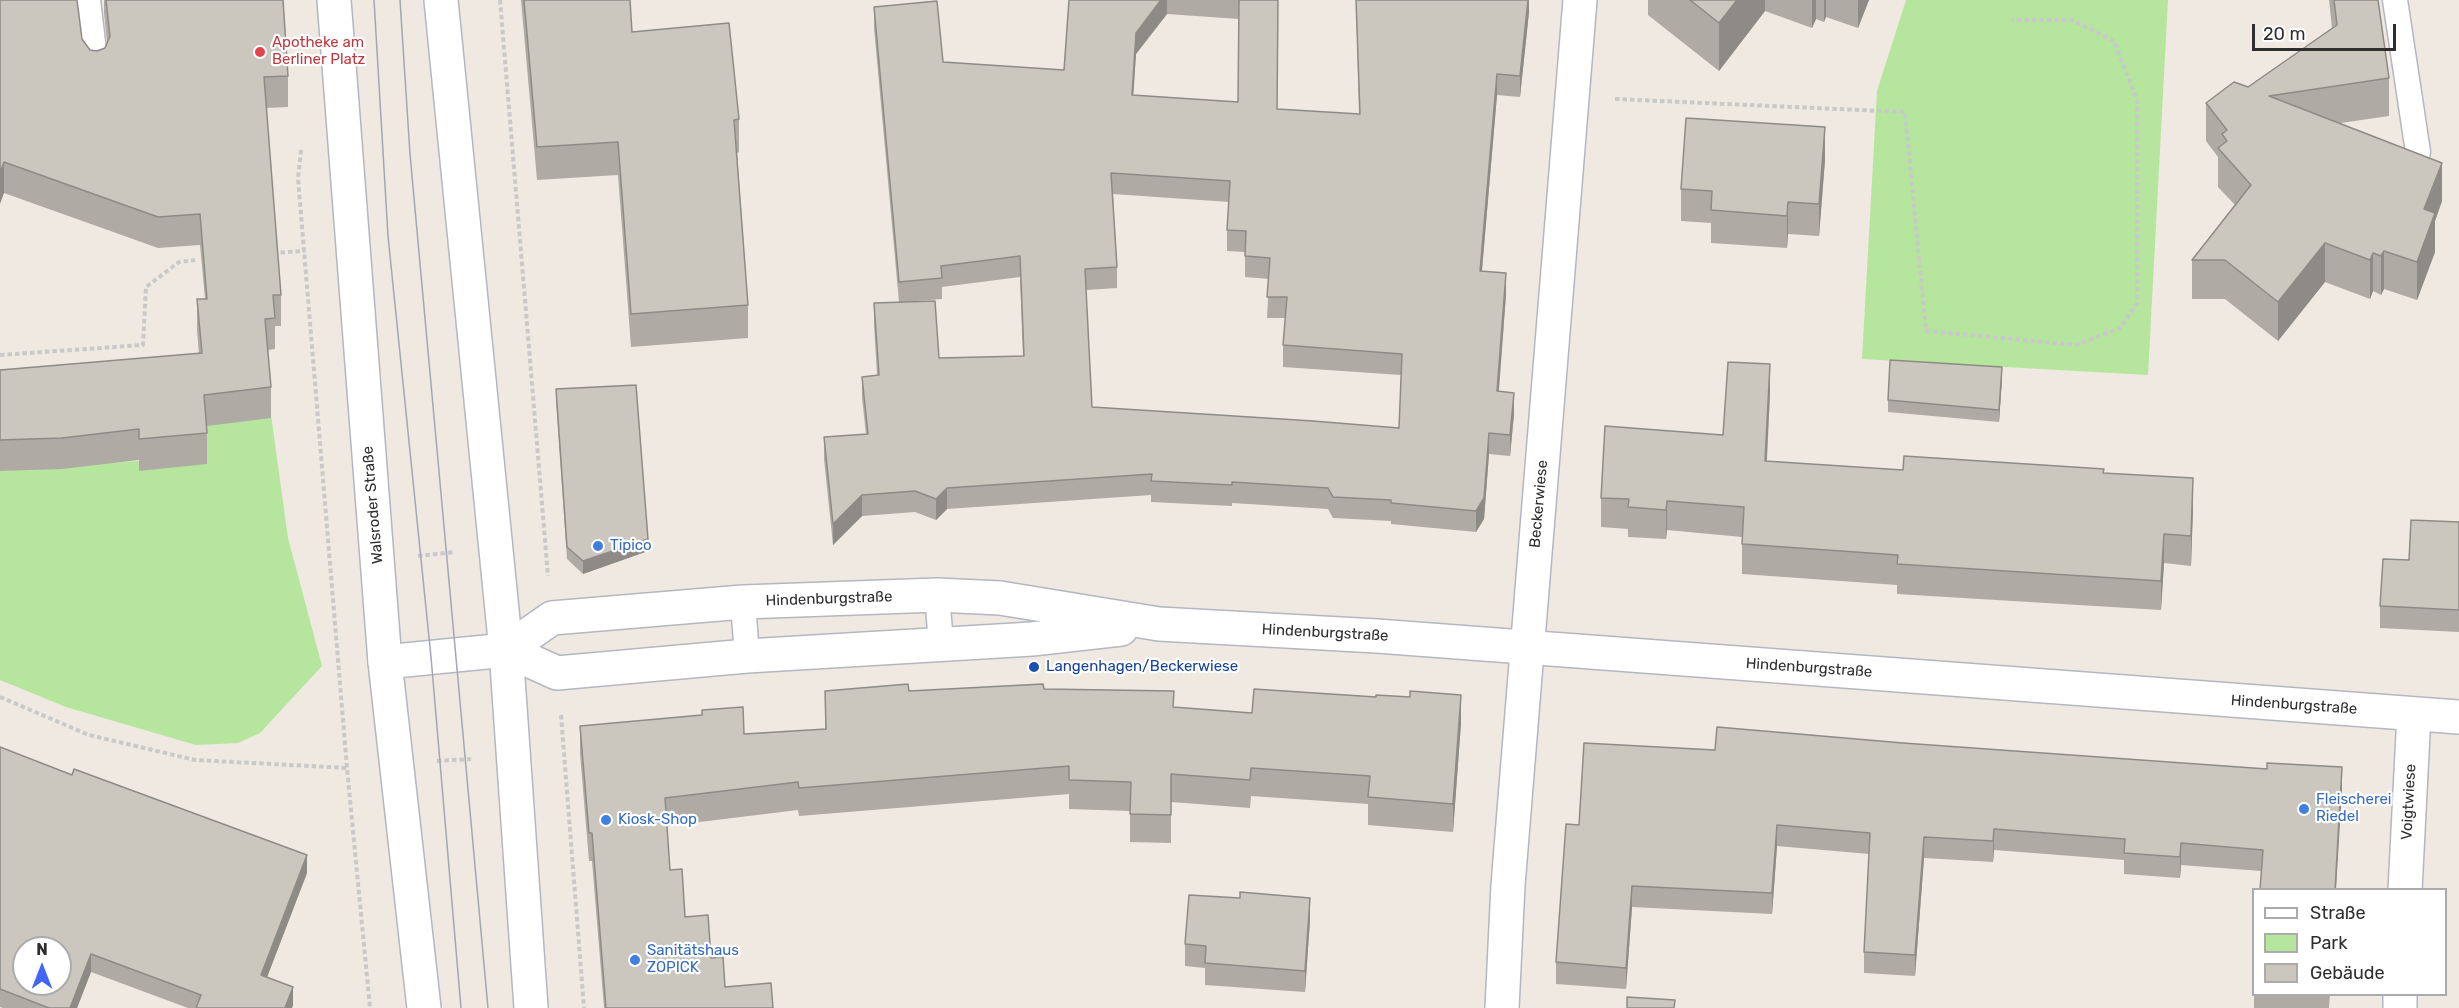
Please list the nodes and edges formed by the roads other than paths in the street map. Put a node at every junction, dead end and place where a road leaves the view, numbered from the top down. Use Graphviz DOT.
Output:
graph roads {
  1 [pos="88,0"];
  2 [pos="334,0"];
  3 [pos="441,0"];
  4 [pos="1580,0"];
  5 [pos="2395,0"];
  6 [pos="96,68"];
  7 [pos="2418,152"];
  8 [pos="937,595"];
  9 [pos="743,602"];
  10 [pos="1159,624"];
  11 [pos="941,643"];
  12 [pos="1527,647"];
  13 [pos="506,650"];
  14 [pos="747,656"];
  15 [pos="385,662"];
  16 [pos="2414,714"];
  17 [pos="2459,717"];
  18 [pos="2405,888"];
  19 [pos="424,1008"];
  20 [pos="531,1008"];
  21 [pos="1502,1008"];
  1 -- 6 [label="lane"];
  2 -- 15 [label="street, Walsroder Straße"];
  3 -- 13 [label="street"];
  4 -- 12 [label="street, Beckerwiese"];
  5 -- 7 [label="lane"];
  8 -- 9 [label="street, Hindenburgstraße"];
  8 -- 10 [label="street, Hindenburgstraße"];
  8 -- 11 [label="lane"];
  9 -- 13 [label="street, Hindenburgstraße"];
  9 -- 14 [label="lane"];
  10 -- 11 [label="street, Hindenburgstraße"];
  10 -- 12 [label="street, Hindenburgstraße"];
  11 -- 14 [label="street, Hindenburgstraße"];
  12 -- 16 [label="street, Hindenburgstraße"];
  12 -- 21 [label="street, Beckerwiese"];
  13 -- 14 [label="street, Hindenburgstraße"];
  13 -- 15 [label="street, Hindenburgstraße"];
  13 -- 20 [label="street"];
  15 -- 19 [label="street, Walsroder Straße"];
  16 -- 17 [label="street, Hindenburgstraße"];
  16 -- 18 [label="street, Voigtwiese"];
}
